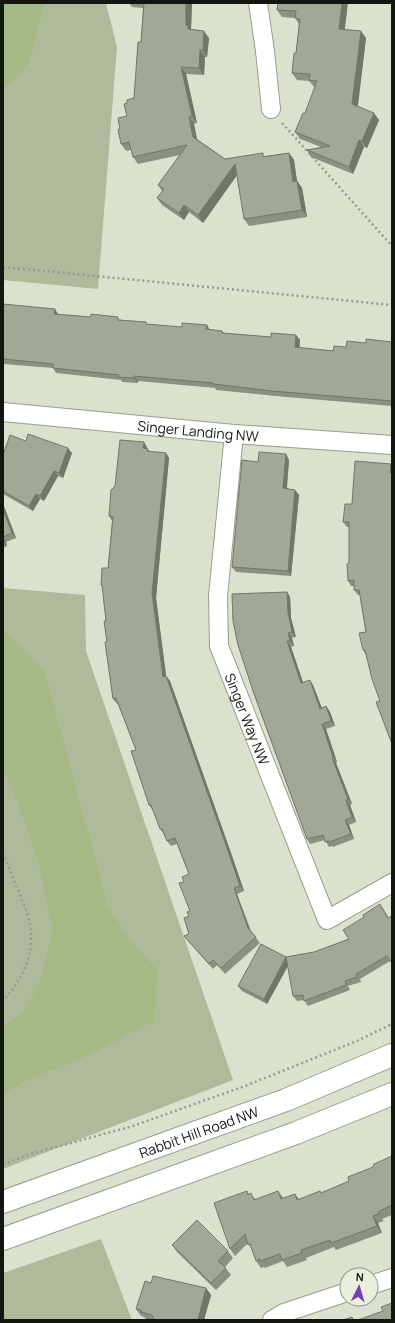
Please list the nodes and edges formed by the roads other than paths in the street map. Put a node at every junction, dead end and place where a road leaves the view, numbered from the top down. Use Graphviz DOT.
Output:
graph roads {
  1 [pos="258,3"];
  2 [pos="271,109"];
  3 [pos="4,412"];
  4 [pos="234,434"];
  5 [pos="392,445"];
  6 [pos="392,884"];
  7 [pos="392,1055"];
  8 [pos="392,1094"];
  9 [pos="3,1202"];
  10 [pos="3,1239"];
  11 [pos="392,1278"];
  12 [pos="379,1282"];
  13 [pos="339,1295"];
  14 [pos="272,1320"];
  1 -- 2 [label="street"];
  3 -- 4 [label="street, Singer Landing NW"];
  4 -- 5 [label="street, Singer Landing NW"];
  4 -- 6 [label="street, Singer Way NW"];
  7 -- 9 [label="main road, Rabbit Hill Road NW"];
  8 -- 10 [label="main road"];
  11 -- 12 [label="street"];
  13 -- 14 [label="street"];
}
